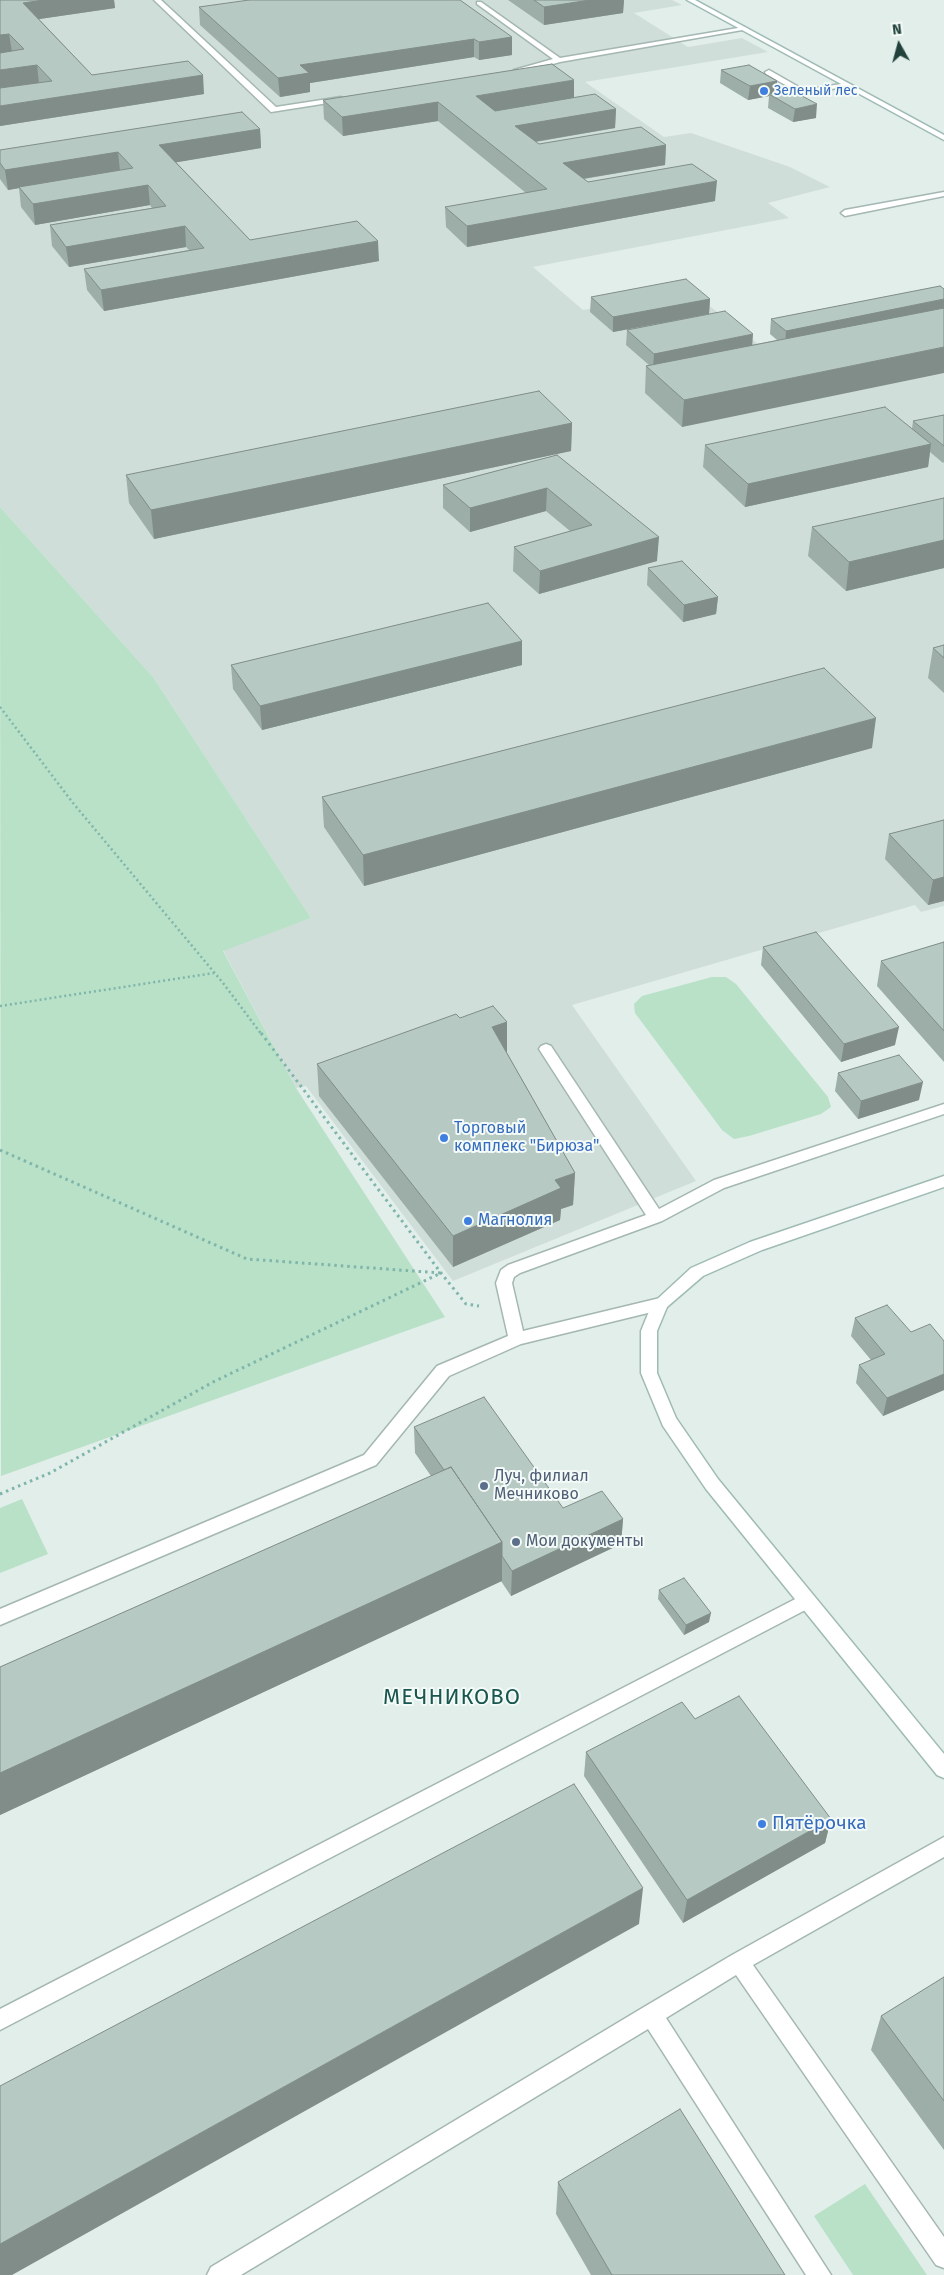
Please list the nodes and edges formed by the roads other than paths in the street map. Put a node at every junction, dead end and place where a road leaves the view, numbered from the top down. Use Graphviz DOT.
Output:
graph roads {
  1 [pos="157,0"];
  2 [pos="690,0"];
  3 [pos="479,3"];
  4 [pos="744,29"];
  5 [pos="559,60"];
  6 [pos="769,72"];
  7 [pos="504,74"];
  8 [pos="847,85"];
  9 [pos="351,98"];
  10 [pos="944,138"];
  11 [pos="944,194"];
  12 [pos="845,213"];
  13 [pos="546,1049"];
  14 [pos="944,1109"];
  15 [pos="944,1180"];
  16 [pos="656,1217"];
  17 [pos="660,1304"];
  18 [pos="517,1339"];
  19 [pos="807,1602"];
  20 [pos="0,1617"];
  21 [pos="944,1769"];
  22 [pos="944,1846"];
  23 [pos="739,1962"];
  24 [pos="651,2014"];
  25 [pos="0,2020"];
  26 [pos="944,2258"];
  27 [pos="218,2275"];
  28 [pos="819,2275"];
  1 -- 9 [label="main road"];
  2 -- 4 [label="main road"];
  3 -- 5 [label="main road"];
  4 -- 5 [label="main road"];
  4 -- 8 [label="main road"];
  5 -- 7 [label="main road"];
  6 -- 8 [label="main road"];
  8 -- 10 [label="main road"];
  11 -- 12 [label="main road"];
  13 -- 16 [label="main road"];
  14 -- 16 [label="main road"];
  15 -- 17 [label="main road"];
  16 -- 18 [label="main road"];
  17 -- 18 [label="main road"];
  17 -- 19 [label="main road"];
  18 -- 20 [label="main road"];
  19 -- 21 [label="main road"];
  19 -- 25 [label="main road"];
  22 -- 23 [label="main road"];
  23 -- 24 [label="main road"];
  23 -- 26 [label="main road"];
  24 -- 27 [label="main road"];
  24 -- 28 [label="main road"];
}
